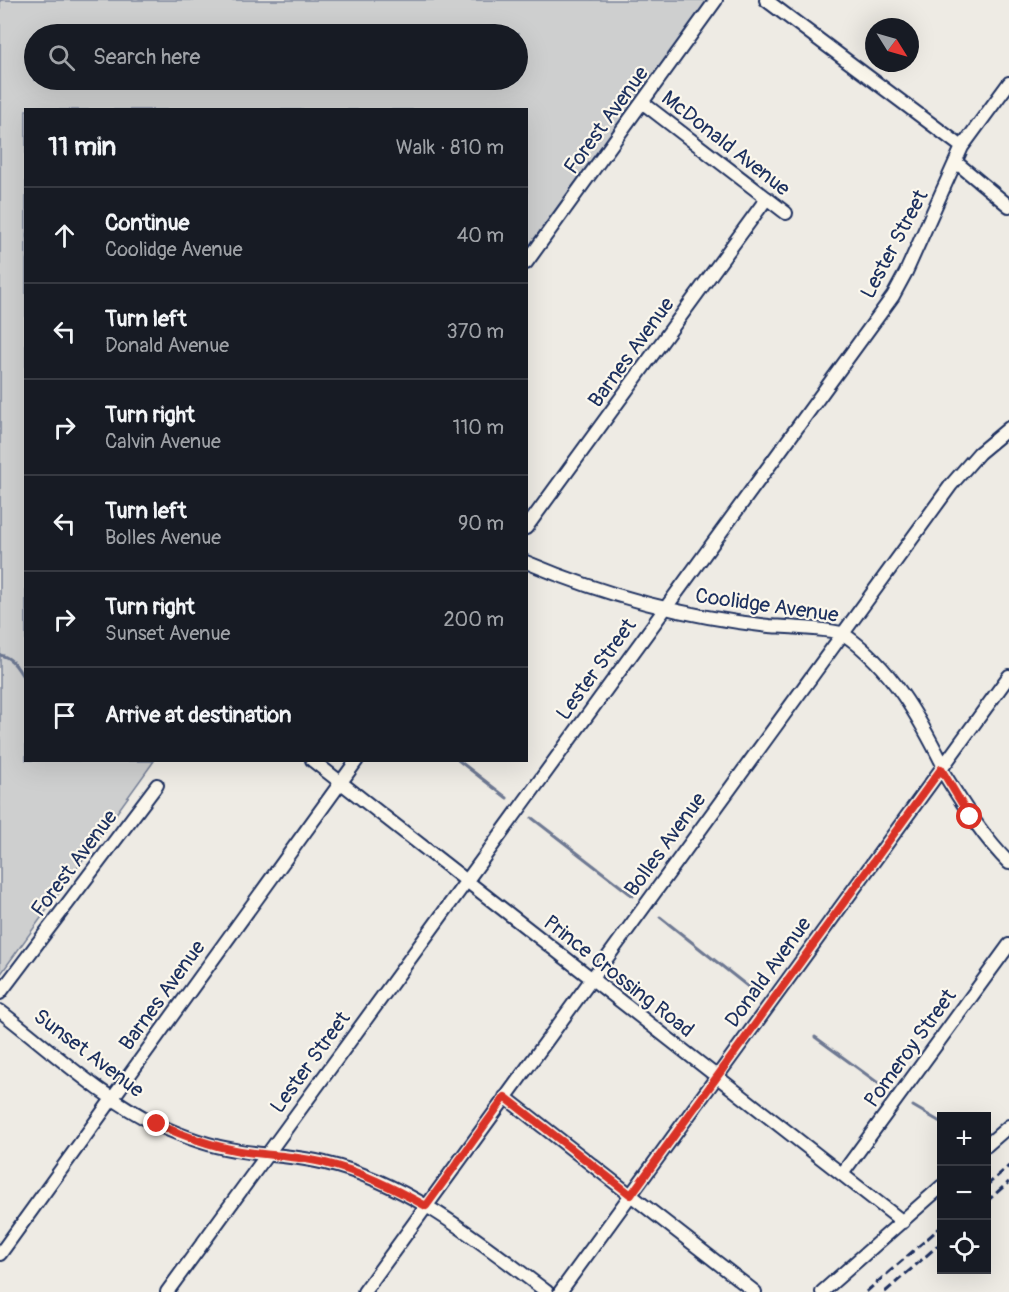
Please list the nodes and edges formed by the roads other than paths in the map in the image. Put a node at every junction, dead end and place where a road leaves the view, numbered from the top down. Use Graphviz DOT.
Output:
graph roads {
  1 [pos="716,0"];
  2 [pos="766,0"];
  3 [pos="1009,82"];
  4 [pos="643,103"];
  5 [pos="962,147"];
  6 [pos="957,163"];
  7 [pos="767,198"];
  8 [pos="1009,206"];
  9 [pos="786,213"];
  10 [pos="528,260"];
  11 [pos="1009,428"];
  12 [pos="528,525"];
  13 [pos="528,563"];
  14 [pos="664,609"];
  15 [pos="843,633"];
  16 [pos="1009,676"];
  17 [pos="314,762"];
  18 [pos="356,762"];
  19 [pos="942,767"];
  20 [pos="340,783"];
  21 [pos="157,785"];
  22 [pos="1009,863"];
  23 [pos="466,881"];
  24 [pos="1009,945"];
  25 [pos="591,979"];
  26 [pos="0,993"];
  27 [pos="0,1011"];
  28 [pos="717,1077"];
  29 [pos="113,1097"];
  30 [pos="505,1097"];
  31 [pos="1009,1126"];
  32 [pos="991,1142"];
  33 [pos="267,1154"];
  34 [pos="842,1174"];
  35 [pos="937,1190"];
  36 [pos="631,1195"];
  37 [pos="426,1206"];
  38 [pos="903,1221"];
  39 [pos="0,1254"];
  40 [pos="167,1292"];
  41 [pos="364,1292"];
  42 [pos="547,1292"];
  43 [pos="560,1292"];
  44 [pos="755,1292"];
  45 [pos="822,1292"];
  1 -- 4 [label="street, Forest Avenue"];
  2 -- 5 [label="street"];
  3 -- 5 [label="street, Lester Street"];
  4 -- 7 [label="street, McDonald Avenue"];
  4 -- 10 [label="street, Forest Avenue"];
  5 -- 6 [label="street, Lester Street"];
  6 -- 8 [label="street"];
  6 -- 14 [label="street, Lester Street"];
  7 -- 9 [label="street, McDonald Avenue"];
  7 -- 12 [label="street, Barnes Avenue"];
  11 -- 15 [label="street, Bolles Avenue"];
  13 -- 14 [label="street, Coolidge Avenue"];
  14 -- 15 [label="street, Coolidge Avenue"];
  14 -- 23 [label="street, Lester Street"];
  15 -- 19 [label="street, Coolidge Avenue"];
  15 -- 25 [label="street, Bolles Avenue"];
  16 -- 19 [label="street, Donald Avenue"];
  17 -- 20 [label="street, Prince Crossing Road"];
  18 -- 20 [label="street, Barnes Avenue"];
  19 -- 22 [label="street, Coolidge Avenue"];
  19 -- 28 [label="street, Donald Avenue"];
  20 -- 23 [label="street, Prince Crossing Road"];
  20 -- 29 [label="street, Barnes Avenue"];
  21 -- 26 [label="street, Forest Avenue"];
  23 -- 25 [label="street, Prince Crossing Road"];
  23 -- 33 [label="street, Lester Street"];
  24 -- 34 [label="street, Pomeroy Street"];
  25 -- 28 [label="street, Prince Crossing Road"];
  25 -- 30 [label="street, Bolles Avenue"];
  27 -- 29 [label="street, Sunset Avenue"];
  28 -- 34 [label="street, Prince Crossing Road"];
  28 -- 36 [label="street, Donald Avenue"];
  29 -- 33 [label="street, Sunset Avenue"];
  29 -- 39 [label="street, Barnes Avenue"];
  30 -- 36 [label="street"];
  30 -- 37 [label="street, Bolles Avenue"];
  31 -- 32 [label="street"];
  33 -- 37 [label="street, Sunset Avenue"];
  33 -- 40 [label="street, Lester Street"];
  34 -- 38 [label="street, Prince Crossing Road"];
  35 -- 38 [label="street"];
  36 -- 43 [label="street, Donald Avenue"];
  36 -- 44 [label="street"];
  37 -- 41 [label="street, Bolles Avenue"];
  37 -- 42 [label="street, Sunset Avenue"];
  38 -- 45 [label="street"];
}
